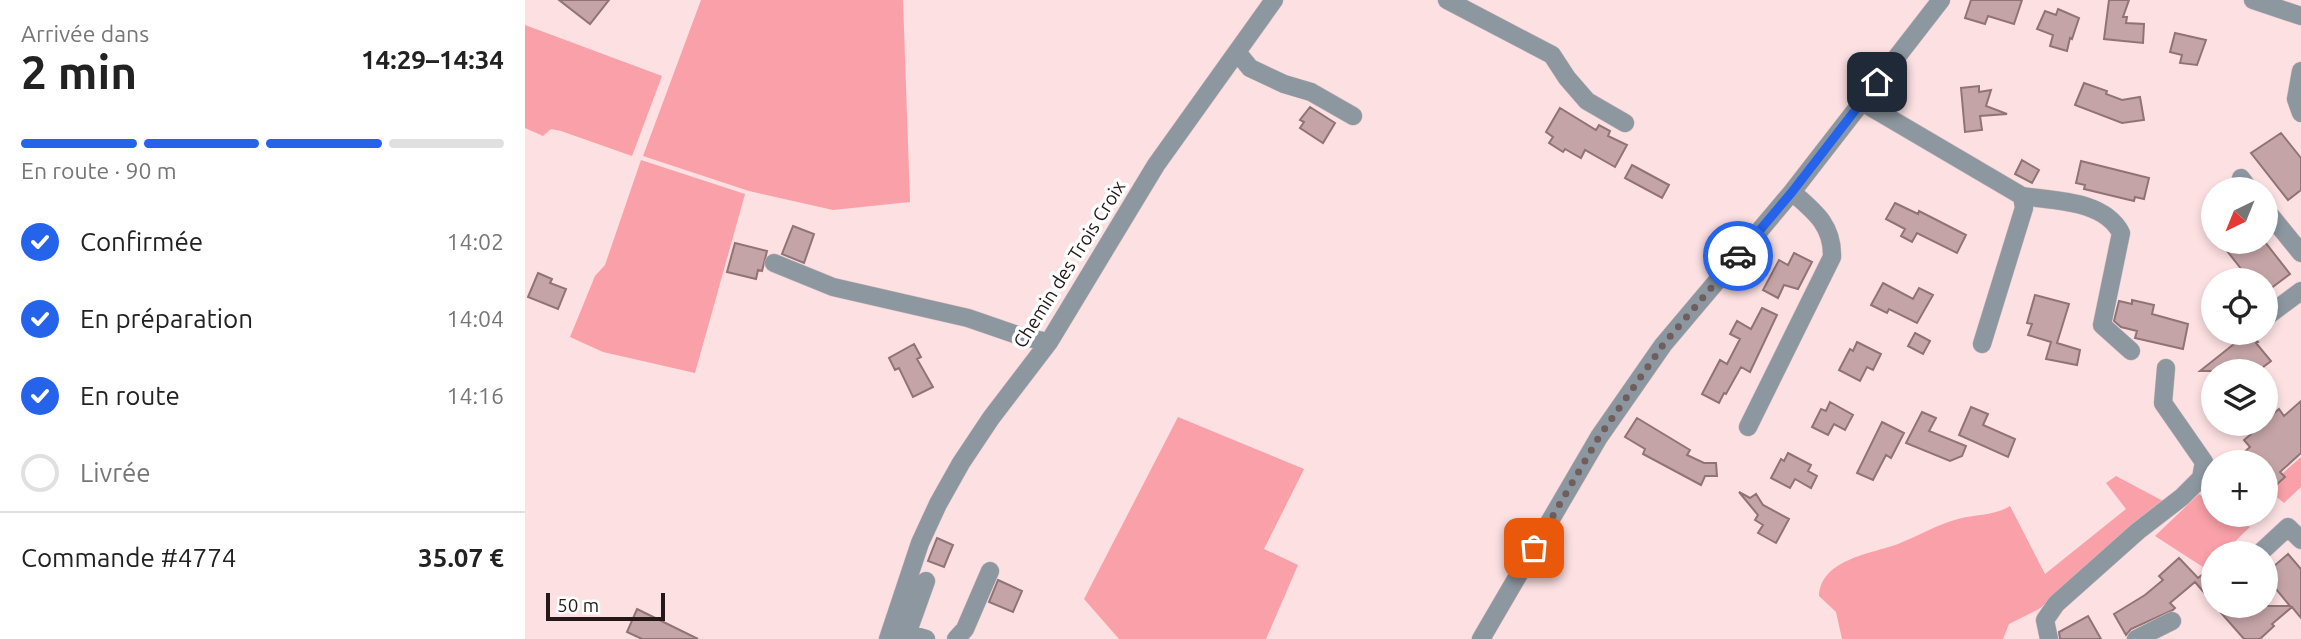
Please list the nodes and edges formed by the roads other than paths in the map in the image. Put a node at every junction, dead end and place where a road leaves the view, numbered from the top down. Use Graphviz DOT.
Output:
graph roads {
  1 [pos="1274,0"];
  2 [pos="1447,0"];
  3 [pos="1941,0"];
  4 [pos="2253,0"];
  5 [pos="2301,16"];
  6 [pos="1237,52"];
  7 [pos="2301,71"];
  8 [pos="1861,102"];
  9 [pos="2301,113"];
  10 [pos="1353,116"];
  11 [pos="1625,123"];
  12 [pos="1792,192"];
  13 [pos="2022,196"];
  14 [pos="2279,226"];
  15 [pos="2301,253"];
  16 [pos="774,263"];
  17 [pos="2301,291"];
  18 [pos="2278,308"];
  19 [pos="1049,342"];
  20 [pos="1982,344"];
  21 [pos="2131,351"];
  22 [pos="2166,368"];
  23 [pos="1748,427"];
  24 [pos="2295,521"];
  25 [pos="2301,540"];
  26 [pos="2273,541"];
  27 [pos="990,571"];
  28 [pos="926,581"];
  29 [pos="2172,621"];
  30 [pos="896,634"];
  31 [pos="926,639"];
  32 [pos="956,639"];
  33 [pos="1482,639"];
  34 [pos="2049,639"];
  35 [pos="2136,639"];
  1 -- 6 [label="street, Chemin des Trois Croix"];
  2 -- 11 [label="street"];
  3 -- 8 [label="street"];
  4 -- 5 [label="street"];
  6 -- 10 [label="street"];
  6 -- 19 [label="street, Chemin des Trois Croix"];
  7 -- 9 [label="street"];
  8 -- 12 [label="street"];
  8 -- 13 [label="street"];
  12 -- 23 [label="street"];
  12 -- 33 [label="street"];
  13 -- 20 [label="street"];
  13 -- 21 [label="street"];
  14 -- 15 [label="street"];
  16 -- 19 [label="street"];
  17 -- 18 [label="street"];
  19 -- 30 [label="street, Chemin des Trois Croix"];
  22 -- 34 [label="street"];
  24 -- 25 [label="street"];
  24 -- 26 [label="street"];
  27 -- 32 [label="street"];
  28 -- 30 [label="street"];
  29 -- 35 [label="street"];
  30 -- 31 [label="street"];
}
